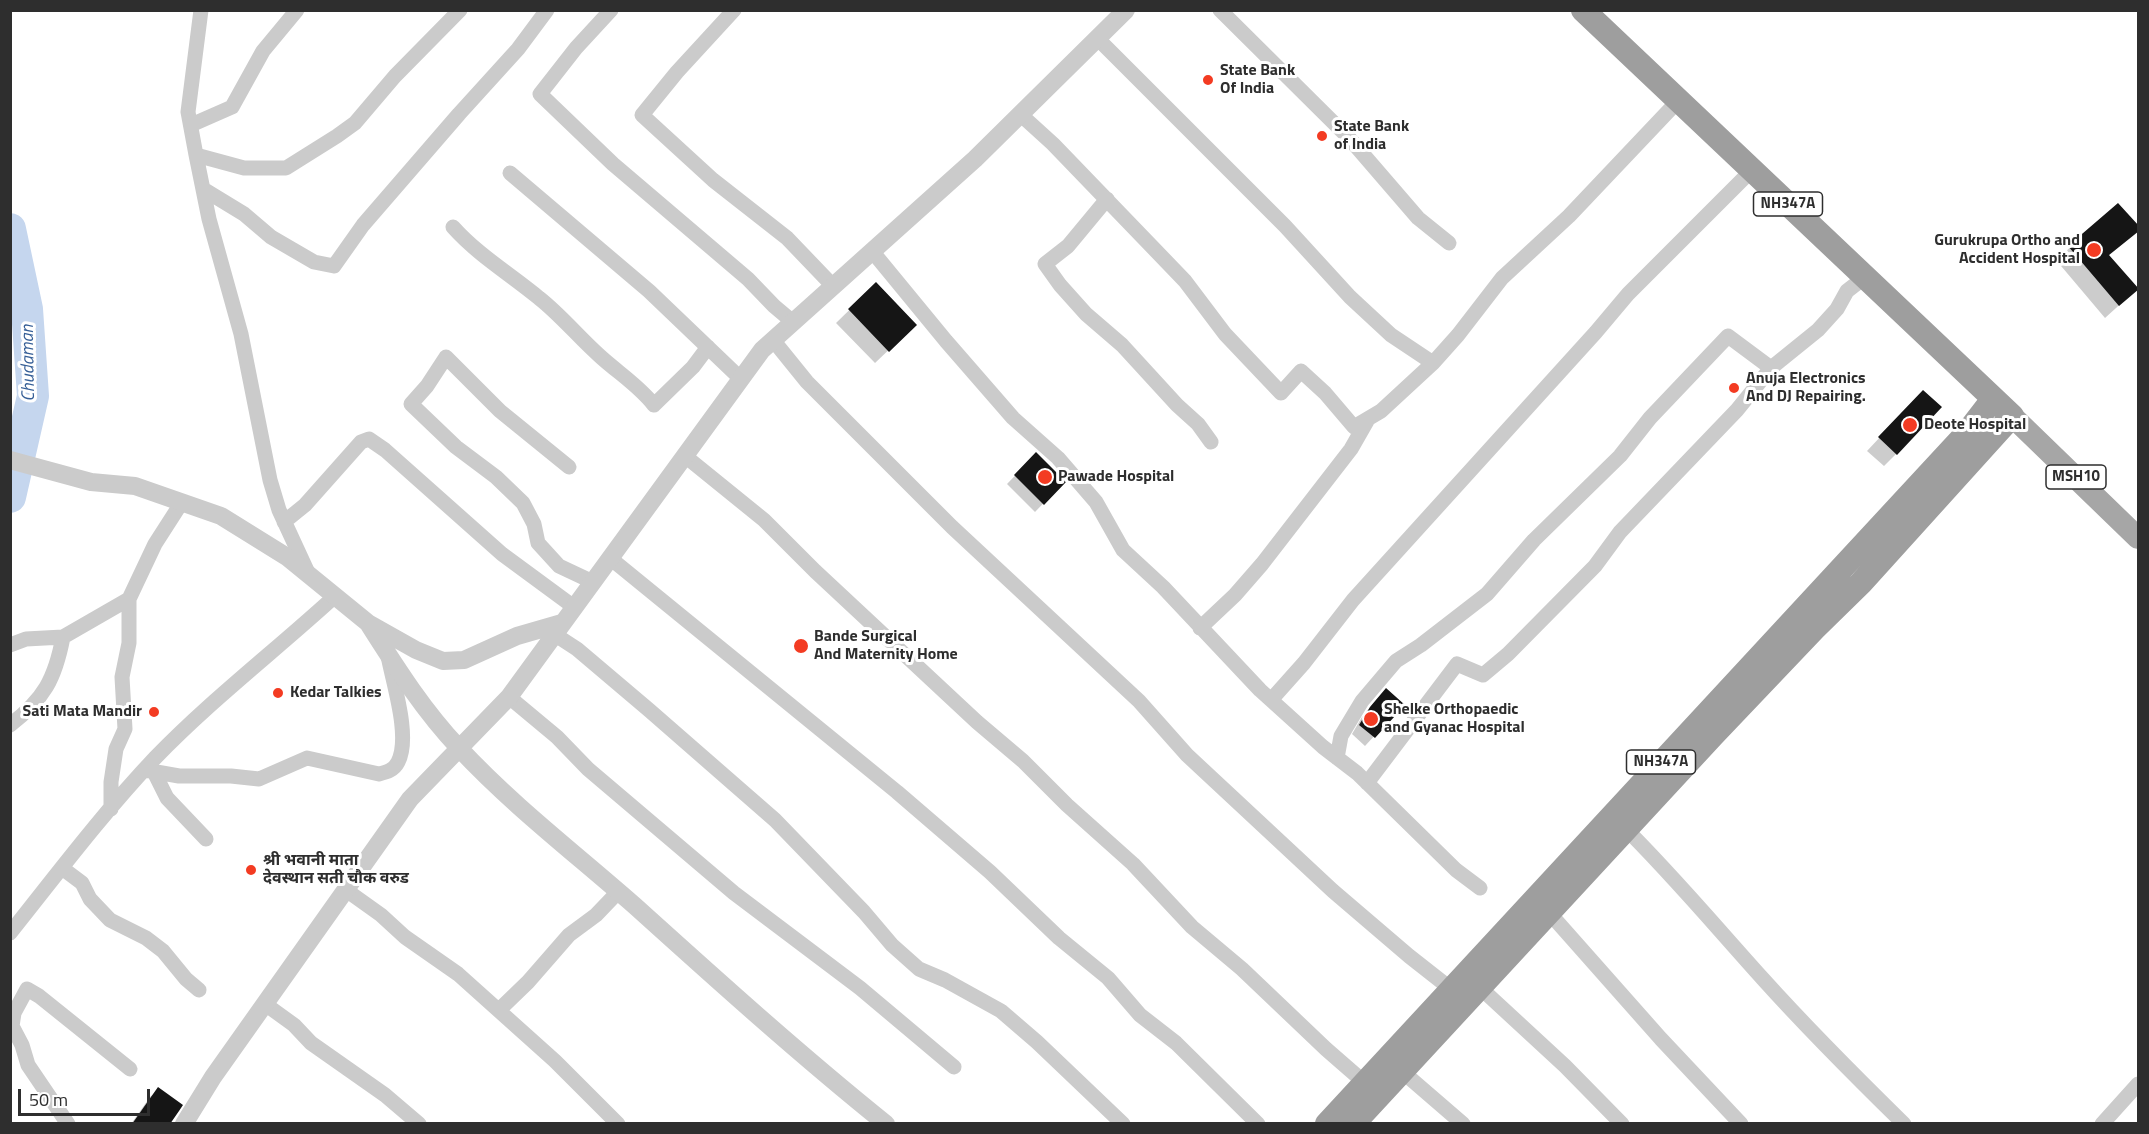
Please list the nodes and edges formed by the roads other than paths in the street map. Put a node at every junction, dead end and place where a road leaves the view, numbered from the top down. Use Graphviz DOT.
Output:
graph roads {
  1 [pos="201,10"];
  2 [pos="297,10"];
  3 [pos="460,10"];
  4 [pos="547,10"];
  5 [pos="611,10"];
  6 [pos="734,10"];
  7 [pos="1126,10"];
  8 [pos="1220,10"];
  9 [pos="1583,10"];
  10 [pos="1098,39"];
  11 [pos="1678,101"];
  12 [pos="1020,114"];
  13 [pos="191,125"];
  14 [pos="196,155"];
  15 [pos="1752,170"];
  16 [pos="510,173"];
  17 [pos="203,189"];
  18 [pos="1107,199"];
  19 [pos="453,227"];
  20 [pos="1449,243"];
  21 [pos="872,251"];
  22 [pos="1864,277"];
  23 [pos="833,286"];
  24 [pos="793,322"];
  25 [pos="773,340"];
  26 [pos="708,347"];
  27 [pos="1433,363"];
  28 [pos="1771,368"];
  29 [pos="741,379"];
  30 [pos="1993,399"];
  31 [pos="2012,416"];
  32 [pos="1368,419"];
  33 [pos="1211,442"];
  34 [pos="685,456"];
  35 [pos="10,460"];
  36 [pos="570,467"];
  37 [pos="182,502"];
  38 [pos="284,522"];
  39 [pos="2139,538"];
  40 [pos="610,558"];
  41 [pos="309,575"];
  42 [pos="592,582"];
  43 [pos="334,597"];
  44 [pos="129,599"];
  45 [pos="574,607"];
  46 [pos="368,623"];
  47 [pos="1200,628"];
  48 [pos="558,629"];
  49 [pos="63,638"];
  50 [pos="10,645"];
  51 [pos="387,653"];
  52 [pos="508,697"];
  53 [pos="1271,700"];
  54 [pos="10,725"];
  55 [pos="458,748"];
  56 [pos="1337,758"];
  57 [pos="149,771"];
  58 [pos="1367,783"];
  59 [pos="111,809"];
  60 [pos="1619,822"];
  61 [pos="206,839"];
  62 [pos="62,868"];
  63 [pos="1480,888"];
  64 [pos="346,890"];
  65 [pos="618,892"];
  66 [pos="1543,906"];
  67 [pos="10,933"];
  68 [pos="1465,984"];
  69 [pos="199,990"];
  70 [pos="265,1004"];
  71 [pos="499,1010"];
  72 [pos="1395,1065"];
  73 [pos="954,1067"];
  74 [pos="130,1070"];
  75 [pos="1365,1083"];
  76 [pos="2139,1084"];
  77 [pos="412,1122"];
  78 [pos="68,1124"];
  79 [pos="184,1124"];
  80 [pos="618,1124"];
  81 [pos="886,1124"];
  82 [pos="1123,1124"];
  83 [pos="1258,1124"];
  84 [pos="1327,1124"];
  85 [pos="1353,1124"];
  86 [pos="1463,1124"];
  87 [pos="1622,1124"];
  88 [pos="1741,1124"];
  89 [pos="1904,1124"];
  90 [pos="2102,1124"];
  1 -- 13 [label="street"];
  2 -- 13 [label="street"];
  3 -- 14 [label="street"];
  4 -- 17 [label="street"];
  5 -- 24 [label="street"];
  6 -- 23 [label="street"];
  7 -- 10 [label="street"];
  8 -- 20 [label="street"];
  9 -- 11 [label="highway, NH347A"];
  10 -- 12 [label="street"];
  10 -- 27 [label="street"];
  11 -- 15 [label="highway, NH347A"];
  11 -- 27 [label="street"];
  12 -- 18 [label="street"];
  12 -- 21 [label="street"];
  13 -- 14 [label="street"];
  14 -- 17 [label="street"];
  15 -- 22 [label="highway, NH347A"];
  15 -- 53 [label="street"];
  16 -- 26 [label="street"];
  17 -- 38 [label="street"];
  18 -- 32 [label="street"];
  18 -- 33 [label="street"];
  19 -- 26 [label="street"];
  21 -- 23 [label="street"];
  21 -- 47 [label="street"];
  22 -- 28 [label="street"];
  22 -- 30 [label="highway, NH347A"];
  23 -- 24 [label="street"];
  24 -- 25 [label="street"];
  25 -- 29 [label="street"];
  25 -- 68 [label="street"];
  26 -- 29 [label="street"];
  27 -- 32 [label="street"];
  28 -- 56 [label="street"];
  28 -- 58 [label="street"];
  29 -- 34 [label="street"];
  30 -- 31 [label="highway"];
  30 -- 60 [label="highway, NH347A"];
  31 -- 39 [label="main road, MSH10"];
  31 -- 60 [label="highway"];
  32 -- 47 [label="street"];
  34 -- 40 [label="street"];
  34 -- 75 [label="street"];
  35 -- 37 [label="street"];
  36 -- 42 [label="street"];
  37 -- 41 [label="street"];
  37 -- 44 [label="street"];
  38 -- 41 [label="street"];
  38 -- 45 [label="street"];
  40 -- 42 [label="street"];
  40 -- 83 [label="street"];
  41 -- 43 [label="street"];
  42 -- 45 [label="street"];
  43 -- 46 [label="street"];
  43 -- 57 [label="street"];
  44 -- 49 [label="street"];
  44 -- 59 [label="street"];
  45 -- 48 [label="street"];
  46 -- 48 [label="street"];
  46 -- 51 [label="street"];
  47 -- 53 [label="street"];
  48 -- 52 [label="street"];
  48 -- 82 [label="street"];
  49 -- 50 [label="street"];
  49 -- 54 [label="street"];
  51 -- 55 [label="street"];
  51 -- 57 [label="street"];
  52 -- 55 [label="street"];
  52 -- 73 [label="street"];
  53 -- 56 [label="street"];
  55 -- 64 [label="street"];
  55 -- 65 [label="street"];
  56 -- 58 [label="street"];
  57 -- 59 [label="street"];
  57 -- 61 [label="street"];
  58 -- 63 [label="street"];
  59 -- 62 [label="street"];
  60 -- 66 [label="highway, NH347A"];
  60 -- 89 [label="street"];
  62 -- 67 [label="street"];
  62 -- 69 [label="street"];
  64 -- 70 [label="street"];
  64 -- 71 [label="street"];
  65 -- 71 [label="street"];
  65 -- 81 [label="street"];
  66 -- 68 [label="highway, NH347A"];
  66 -- 88 [label="street"];
  68 -- 72 [label="highway, NH347A"];
  68 -- 87 [label="street"];
  70 -- 77 [label="street"];
  70 -- 79 [label="street"];
  71 -- 80 [label="street"];
  72 -- 75 [label="highway, NH347A"];
  72 -- 85 [label="highway"];
  72 -- 86 [label="street"];
  74 -- 78 [label="street"];
  75 -- 84 [label="highway, NH347A"];
  76 -- 90 [label="street"];
}
